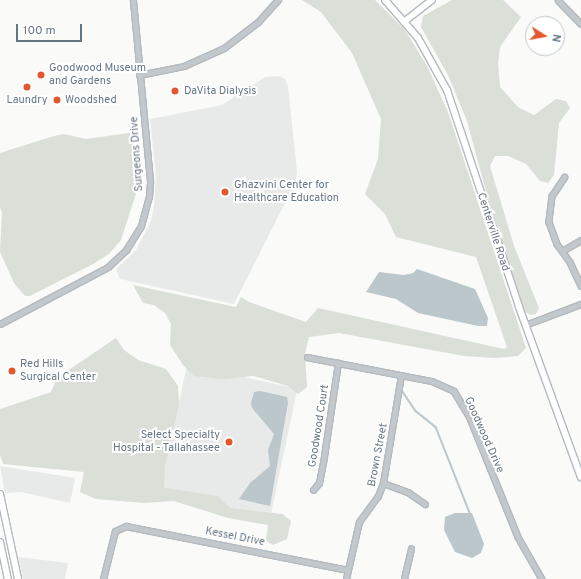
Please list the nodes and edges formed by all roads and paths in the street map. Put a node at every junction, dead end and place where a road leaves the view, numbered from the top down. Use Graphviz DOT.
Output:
graph roads {
  1 [pos="133,0"];
  2 [pos="278,0"];
  3 [pos="385,0"];
  4 [pos="432,0"];
  5 [pos="558,0"];
  6 [pos="405,21"];
  7 [pos="581,24"];
  8 [pos="139,75"];
  9 [pos="565,177"];
  10 [pos="581,240"];
  11 [pos="562,251"];
  12 [pos="581,286"];
  13 [pos="581,304"];
  14 [pos="0,324"];
  15 [pos="525,325"];
  16 [pos="307,357"];
  17 [pos="338,363"];
  18 [pos="401,375"];
  19 [pos="581,477"];
  20 [pos="383,483"];
  21 [pos="312,490"];
  22 [pos="0,494"];
  23 [pos="426,504"];
  24 [pos="0,542"];
  25 [pos="411,549"];
  26 [pos="348,570"];
  27 [pos="8,579"];
  28 [pos="18,579"];
  29 [pos="103,579"];
  30 [pos="346,579"];
  31 [pos="404,579"];
  32 [pos="542,579"];
  1 -- 8 [label="street, Surgeons Drive"];
  2 -- 8 [label="street"];
  3 -- 6 [label="main road, Centerville Road"];
  4 -- 6 [label="main road"];
  5 -- 7 [label="street"];
  6 -- 15 [label="main road, Centerville Road"];
  8 -- 14 [label="street, Surgeons Drive"];
  9 -- 11 [label="street"];
  10 -- 11 [label="street"];
  11 -- 12 [label="street"];
  13 -- 15 [label="street"];
  15 -- 19 [label="main road, Centerville Road"];
  16 -- 17 [label="street, Goodwood Drive"];
  17 -- 18 [label="street, Goodwood Drive"];
  17 -- 21 [label="street, Goodwood Court"];
  18 -- 20 [label="street, Brown Street"];
  18 -- 32 [label="street, Goodwood Drive"];
  20 -- 23 [label="street"];
  20 -- 26 [label="street, Brown Street"];
  22 -- 28 [label="main road"];
  24 -- 27 [label="main road"];
  25 -- 31 [label="street"];
  26 -- 29 [label="street, Kessel Drive"];
  26 -- 30 [label="street, Brown Street"];
}
